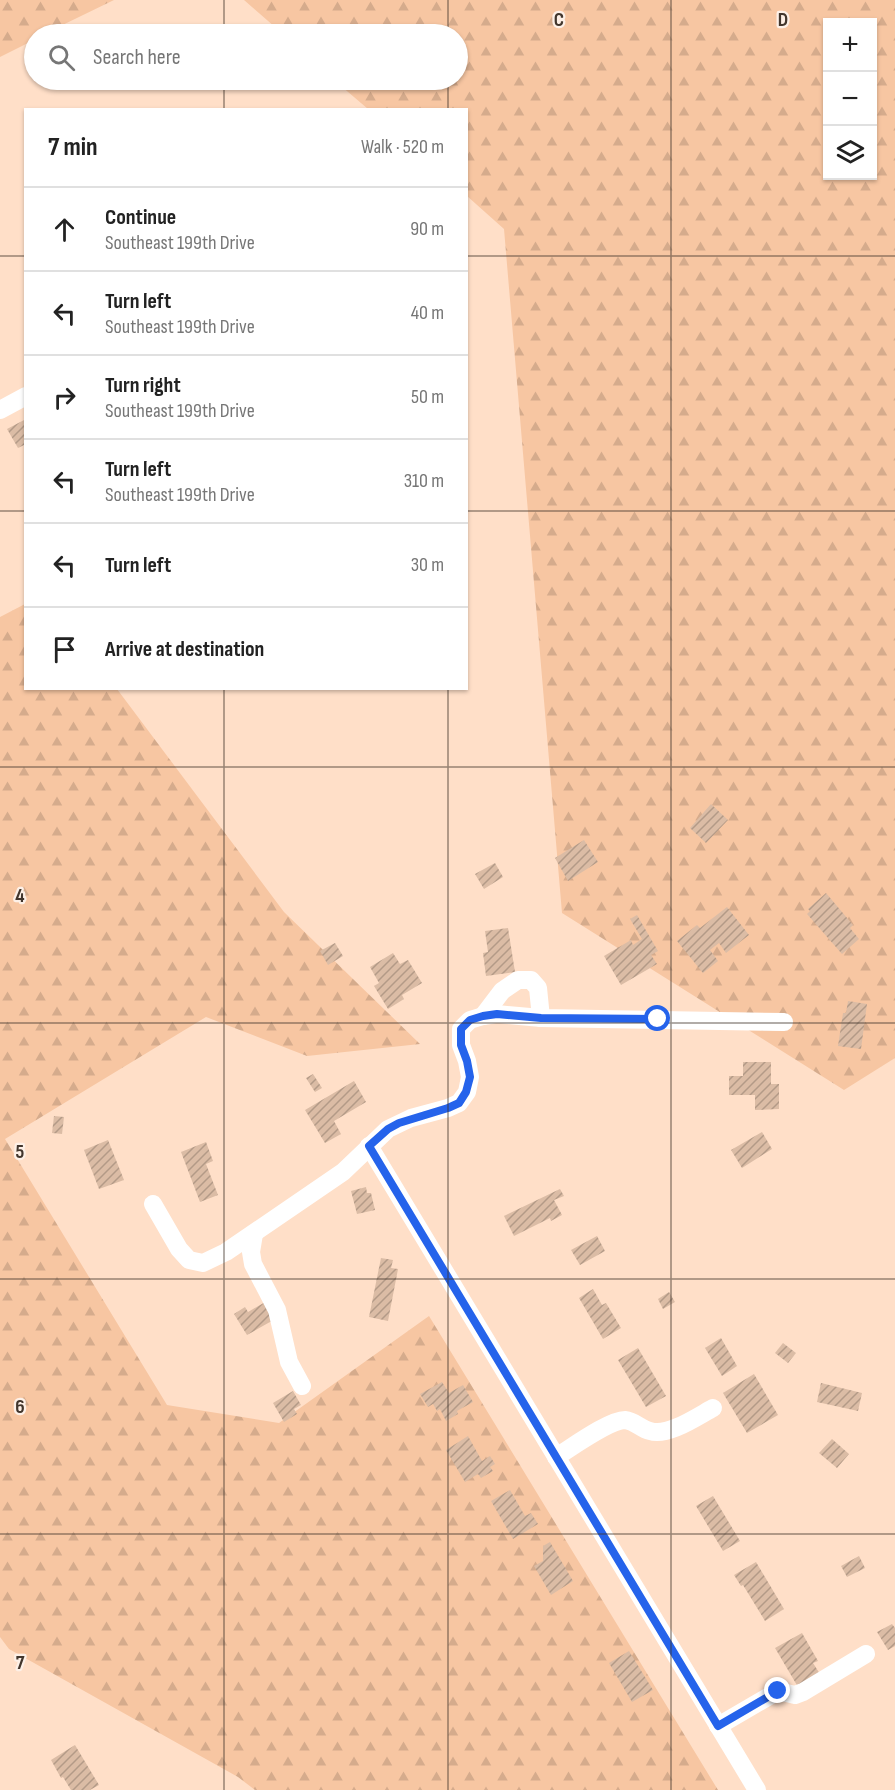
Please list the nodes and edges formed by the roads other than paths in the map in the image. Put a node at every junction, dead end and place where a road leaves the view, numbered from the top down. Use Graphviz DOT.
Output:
graph roads {
  1 [pos="24,397"];
  2 [pos="0,410"];
  3 [pos="483,1016"];
  4 [pos="541,1018"];
  5 [pos="784,1022"];
  6 [pos="369,1146"];
  7 [pos="153,1204"];
  8 [pos="254,1233"];
  9 [pos="302,1386"];
  10 [pos="713,1408"];
  11 [pos="556,1457"];
  12 [pos="866,1654"];
  13 [pos="718,1726"];
  14 [pos="757,1790"];
  1 -- 2 [label="street"];
  3 -- 4 [label="street"];
  3 -- 4 [label="street"];
  3 -- 6 [label="street"];
  4 -- 5 [label="street"];
  6 -- 8 [label="street"];
  6 -- 11 [label="street"];
  7 -- 8 [label="street"];
  8 -- 9 [label="street"];
  10 -- 11 [label="street"];
  11 -- 13 [label="street"];
  12 -- 13 [label="street"];
  13 -- 14 [label="street"];
}
